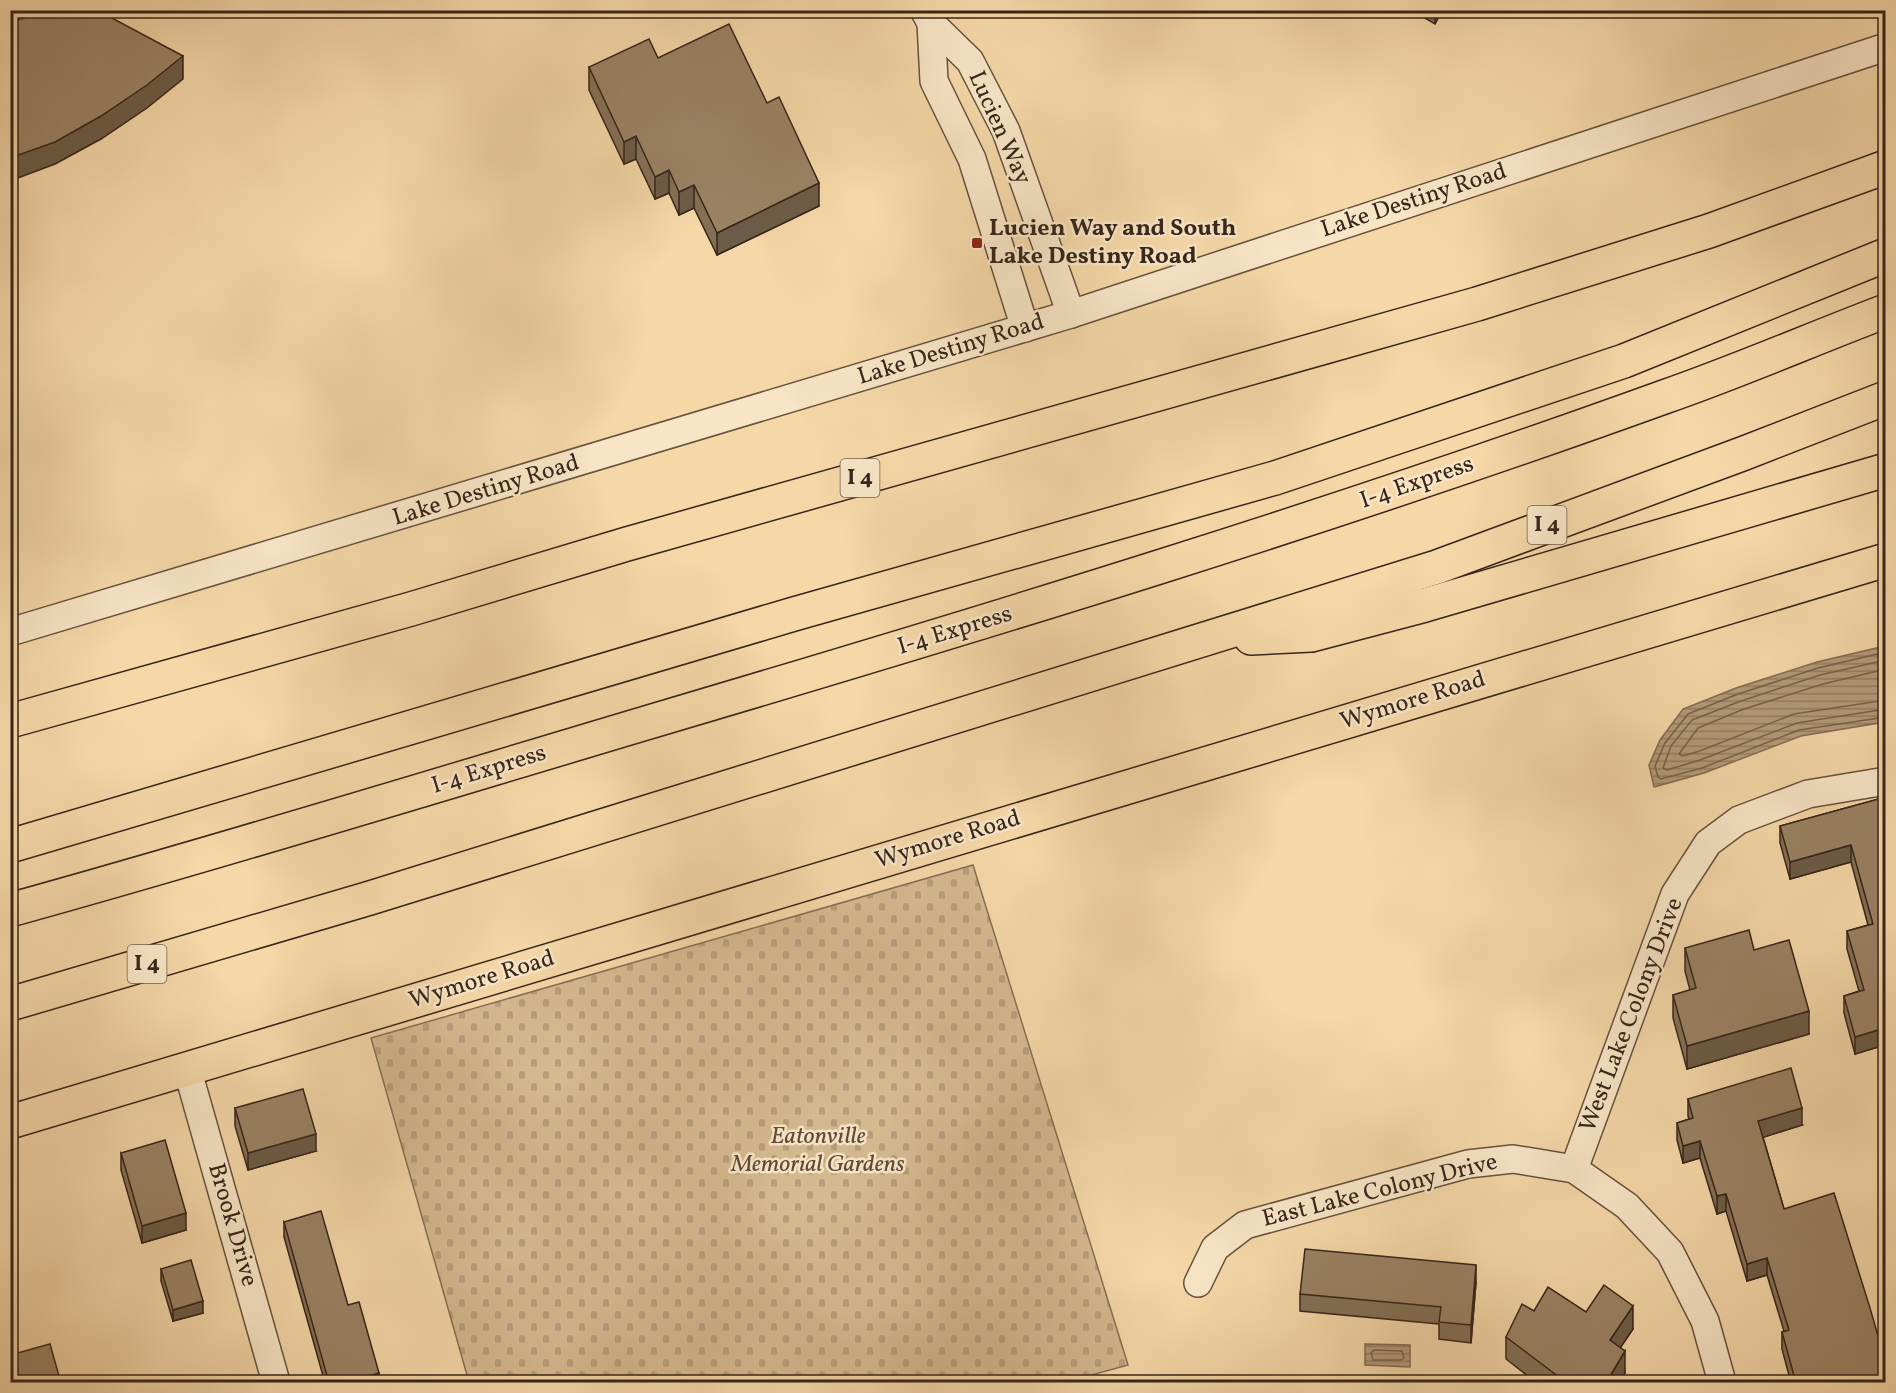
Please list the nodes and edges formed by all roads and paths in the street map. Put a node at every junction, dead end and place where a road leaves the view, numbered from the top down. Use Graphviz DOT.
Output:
graph roads {
  1 [pos="928,17"];
  2 [pos="1886,46"];
  3 [pos="1886,150"];
  4 [pos="1886,167"];
  5 [pos="1709,231"];
  6 [pos="1886,255"];
  7 [pos="1886,311"];
  8 [pos="1071,314"];
  9 [pos="1025,328"];
  10 [pos="1886,398"];
  11 [pos="1886,470"];
  12 [pos="1886,560"];
  13 [pos="10,633"];
  14 [pos="1204,640"];
  15 [pos="10,721"];
  16 [pos="1886,781"];
  17 [pos="10,846"];
  18 [pos="10,910"];
  19 [pos="10,1004"];
  20 [pos="187,1068"];
  21 [pos="10,1122"];
  22 [pos="1574,1169"];
  23 [pos="1198,1283"];
  24 [pos="276,1383"];
  25 [pos="1722,1383"];
  1 -- 8 [label="street, Lucien Way"];
  1 -- 9 [label="street, Lucien Way"];
  2 -- 8 [label="street, Lake Destiny Road"];
  3 -- 5 [label="main road"];
  4 -- 5 [label="main road, I 4"];
  5 -- 15 [label="main road, I 4"];
  6 -- 17 [label="main road, I-4 Express"];
  7 -- 18 [label="main road, I-4 Express"];
  8 -- 9 [label="street, Lake Destiny Road"];
  9 -- 13 [label="street, Lake Destiny Road"];
  10 -- 14 [label="main road, I 4"];
  11 -- 14 [label="main road"];
  12 -- 20 [label="main road, Wymore Road"];
  14 -- 19 [label="main road, I 4"];
  16 -- 22 [label="street, West Lake Colony Drive"];
  20 -- 21 [label="main road, Wymore Road"];
  20 -- 24 [label="street, Brook Drive"];
  22 -- 23 [label="street, East Lake Colony Drive"];
  22 -- 25 [label="street, East Lake Colony Drive"];
}
